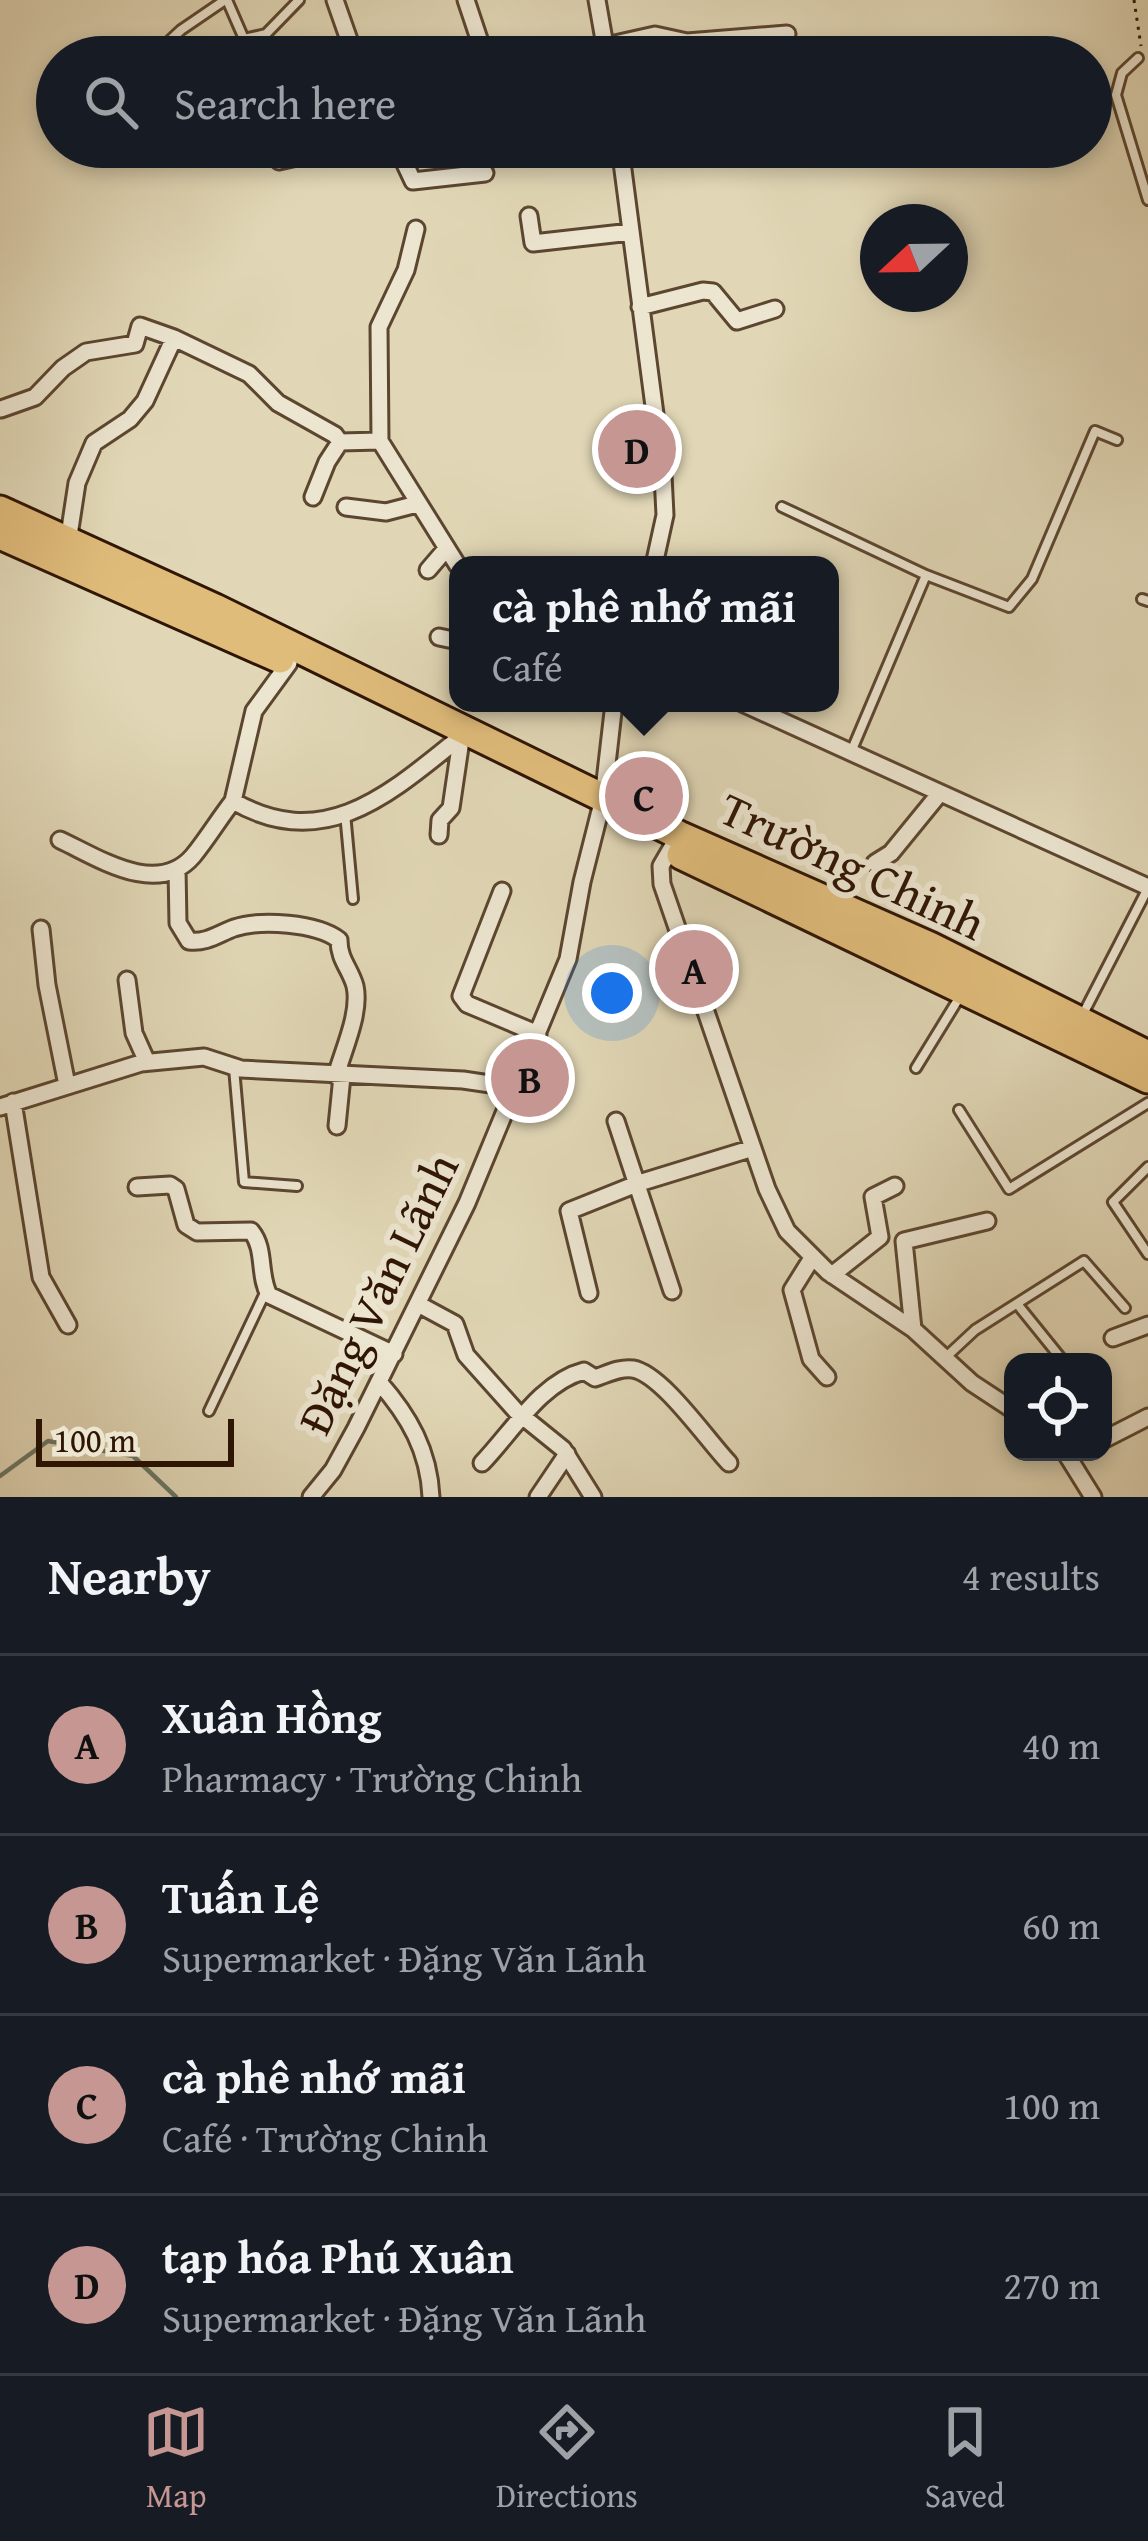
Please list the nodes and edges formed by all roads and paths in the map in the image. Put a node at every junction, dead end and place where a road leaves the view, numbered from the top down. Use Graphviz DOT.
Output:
graph roads {
  1 [pos="226,0"];
  2 [pos="299,0"];
  3 [pos="334,0"];
  4 [pos="466,0"];
  5 [pos="597,0"];
  6 [pos="1134,0"];
  7 [pos="788,34"];
  8 [pos="175,36"];
  9 [pos="243,36"];
  10 [pos="257,36"];
  11 [pos="347,36"];
  12 [pos="478,36"];
  13 [pos="604,36"];
  14 [pos="778,36"];
  15 [pos="1138,58"];
  16 [pos="407,168"];
  17 [pos="623,168"];
  18 [pos="484,172"];
  19 [pos="1148,200"];
  20 [pos="529,216"];
  21 [pos="416,229"];
  22 [pos="631,232"];
  23 [pos="640,307"];
  24 [pos="775,309"];
  25 [pos="173,338"];
  26 [pos="1,409"];
  27 [pos="1117,440"];
  28 [pos="380,441"];
  29 [pos="340,442"];
  30 [pos="313,497"];
  31 [pos="417,504"];
  32 [pos="346,507"];
  33 [pos="782,507"];
  34 [pos="28,534"];
  35 [pos="446,549"];
  36 [pos="451,556"];
  37 [pos="656,556"];
  38 [pos="428,570"];
  39 [pos="926,575"];
  40 [pos="440,637"];
  41 [pos="449,639"];
  42 [pos="289,663"];
  43 [pos="613,712"];
  44 [pos="762,712"];
  45 [pos="456,745"];
  46 [pos="851,753"];
  47 [pos="940,793"];
  48 [pos="233,801"];
  49 [pos="600,806"];
  50 [pos="345,813"];
  51 [pos="439,835"];
  52 [pos="60,840"];
  53 [pos="674,841"];
  54 [pos="874,863"];
  55 [pos="177,868"];
  56 [pos="1148,888"];
  57 [pos="502,891"];
  58 [pos="352,899"];
  59 [pos="41,929"];
  60 [pos="127,980"];
  61 [pos="963,992"];
  62 [pos="1079,1023"];
  63 [pos="538,1034"];
  64 [pos="1148,1054"];
  65 [pos="147,1062"];
  66 [pos="234,1067"];
  67 [pos="916,1068"];
  68 [pos="339,1076"];
  69 [pos="1148,1079"];
  70 [pos="67,1085"];
  71 [pos="517,1088"];
  72 [pos="1148,1103"];
  73 [pos="7,1104"];
  74 [pos="959,1110"];
  75 [pos="616,1121"];
  76 [pos="337,1126"];
  77 [pos="753,1148"];
  78 [pos="1148,1167"];
  79 [pos="639,1183"];
  80 [pos="297,1186"];
  81 [pos="895,1186"];
  82 [pos="137,1187"];
  83 [pos="987,1221"];
  84 [pos="880,1237"];
  85 [pos="904,1241"];
  86 [pos="1148,1254"];
  87 [pos="812,1258"];
  88 [pos="832,1275"];
  89 [pos="266,1291"];
  90 [pos="672,1291"];
  91 [pos="589,1293"];
  92 [pos="418,1304"];
  93 [pos="1018,1305"];
  94 [pos="1125,1308"];
  95 [pos="68,1325"];
  96 [pos="1148,1325"];
  97 [pos="913,1329"];
  98 [pos="1113,1338"];
  99 [pos="1057,1353"];
  100 [pos="394,1354"];
  101 [pos="946,1357"];
  102 [pos="827,1376"];
  103 [pos="380,1382"];
  104 [pos="1004,1404"];
  105 [pos="208,1411"];
  106 [pos="1148,1417"];
  107 [pos="523,1418"];
  108 [pos="1112,1435"];
  109 [pos="567,1454"];
  110 [pos="1075,1461"];
  111 [pos="482,1462"];
  112 [pos="729,1463"];
  113 [pos="311,1497"];
  114 [pos="431,1497"];
  115 [pos="538,1497"];
  116 [pos="593,1497"];
  117 [pos="1093,1497"];
  1 -- 8 [label="lane"];
  1 -- 9 [label="lane"];
  2 -- 10 [label="lane"];
  3 -- 11 [label="street"];
  4 -- 12 [label="street"];
  5 -- 13 [label="street"];
  6 -- 15 [label="path"];
  7 -- 14 [label="street"];
  15 -- 19 [label="lane"];
  16 -- 18 [label="street"];
  17 -- 22 [label="street"];
  20 -- 22 [label="street"];
  21 -- 28 [label="street"];
  22 -- 23 [label="street"];
  23 -- 24 [label="street"];
  23 -- 37 [label="street"];
  25 -- 26 [label="street"];
  25 -- 29 [label="street"];
  25 -- 34 [label="street"];
  27 -- 39 [label="lane"];
  28 -- 29 [label="street"];
  28 -- 31 [label="street"];
  29 -- 30 [label="street"];
  31 -- 32 [label="street"];
  31 -- 35 [label="street"];
  33 -- 39 [label="lane"];
  34 -- 42 [label="highway, Trường Chinh"];
  34 -- 49 [label="highway, Trường Chinh"];
  35 -- 36 [label="street"];
  35 -- 38 [label="street"];
  39 -- 46 [label="lane"];
  40 -- 41 [label="street"];
  42 -- 45 [label="highway, Trường Chinh"];
  42 -- 48 [label="street"];
  43 -- 49 [label="street, Đặng Văn Lãnh"];
  44 -- 46 [label="street"];
  45 -- 49 [label="highway, Trường Chinh"];
  45 -- 50 [label="street"];
  45 -- 51 [label="street"];
  46 -- 47 [label="street"];
  47 -- 54 [label="street"];
  47 -- 56 [label="street"];
  48 -- 50 [label="street"];
  48 -- 55 [label="street"];
  49 -- 53 [label="highway, Trường Chinh"];
  49 -- 63 [label="street, Đặng Văn Lãnh"];
  50 -- 58 [label="lane"];
  52 -- 55 [label="street"];
  53 -- 61 [label="highway, Trường Chinh"];
  53 -- 62 [label="highway, Trường Chinh"];
  53 -- 77 [label="street"];
  55 -- 68 [label="street"];
  56 -- 62 [label="lane"];
  57 -- 63 [label="street"];
  59 -- 70 [label="street"];
  60 -- 65 [label="street"];
  61 -- 67 [label="lane"];
  61 -- 69 [label="highway, Trường Chinh"];
  62 -- 64 [label="highway, Trường Chinh"];
  63 -- 71 [label="street, Đặng Văn Lãnh"];
  65 -- 66 [label="street"];
  65 -- 70 [label="street"];
  66 -- 68 [label="street"];
  66 -- 80 [label="lane"];
  68 -- 71 [label="street"];
  68 -- 76 [label="street"];
  70 -- 73 [label="street"];
  71 -- 92 [label="street, Đặng Văn Lãnh"];
  72 -- 74 [label="lane"];
  73 -- 95 [label="street"];
  75 -- 79 [label="street"];
  77 -- 79 [label="street"];
  77 -- 87 [label="street"];
  78 -- 86 [label="lane"];
  79 -- 90 [label="street"];
  79 -- 91 [label="street"];
  81 -- 84 [label="street"];
  82 -- 89 [label="street"];
  83 -- 85 [label="street"];
  84 -- 85 [label="street"];
  84 -- 88 [label="street"];
  85 -- 97 [label="street"];
  87 -- 88 [label="street"];
  87 -- 102 [label="street"];
  88 -- 97 [label="street"];
  89 -- 100 [label="street"];
  89 -- 105 [label="lane"];
  92 -- 100 [label="street, Đặng Văn Lãnh"];
  92 -- 107 [label="street"];
  93 -- 94 [label="lane"];
  93 -- 99 [label="lane"];
  93 -- 101 [label="lane"];
  96 -- 98 [label="street"];
  97 -- 101 [label="street"];
  100 -- 103 [label="street, Đặng Văn Lãnh"];
  101 -- 104 [label="street"];
  103 -- 113 [label="street, Đặng Văn Lãnh"];
  103 -- 114 [label="street"];
  106 -- 108 [label="street"];
  107 -- 109 [label="street"];
  107 -- 111 [label="street"];
  107 -- 112 [label="street"];
  109 -- 115 [label="street"];
  109 -- 116 [label="street"];
  110 -- 117 [label="street"];
}
